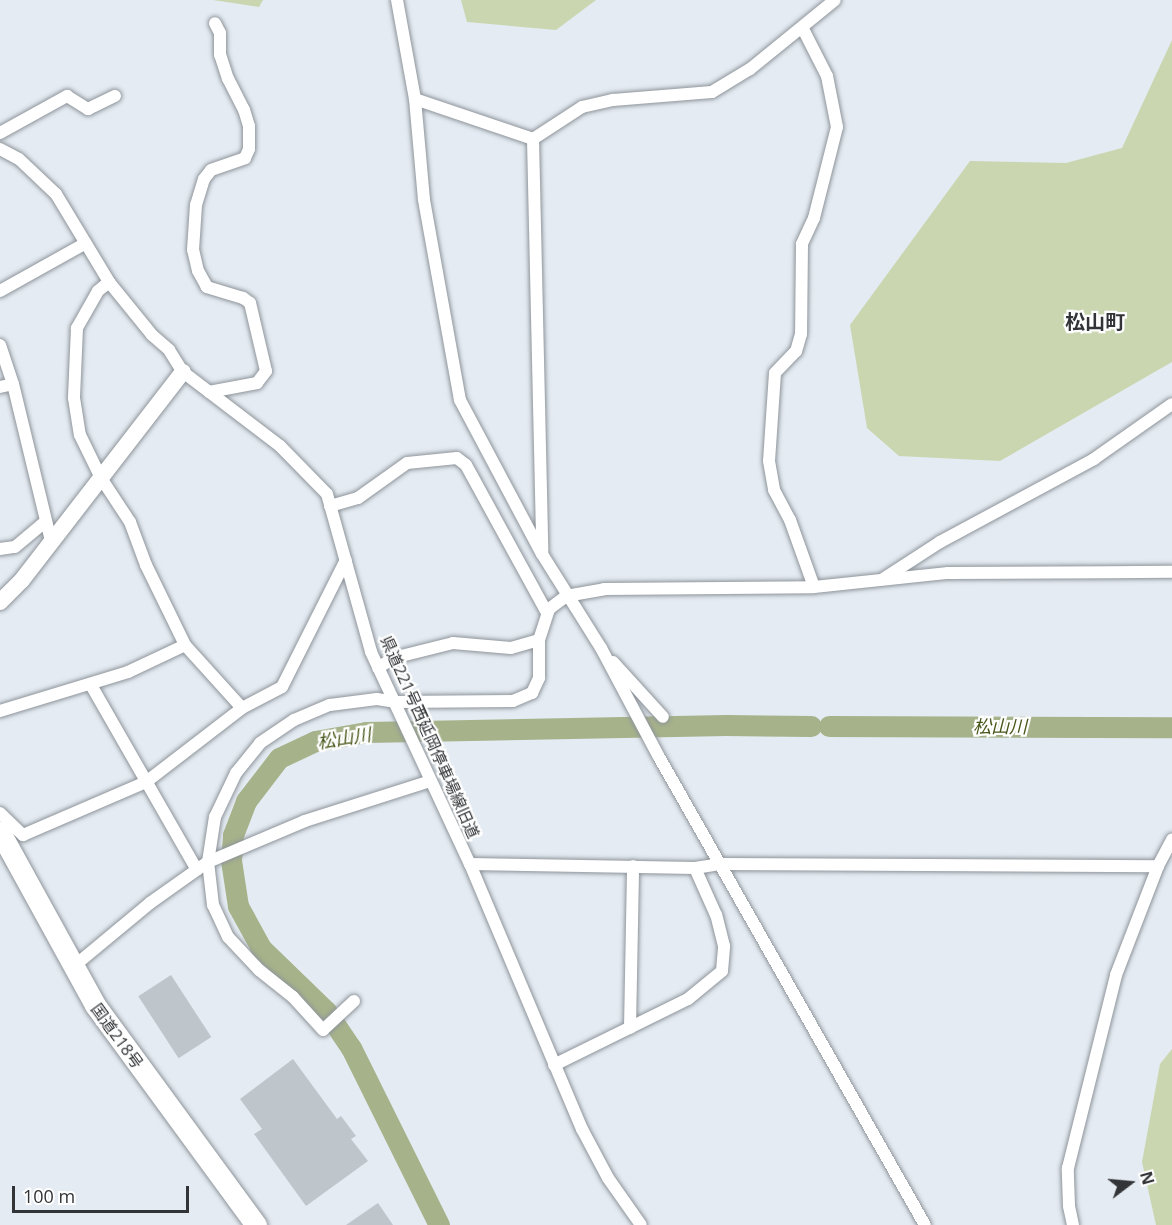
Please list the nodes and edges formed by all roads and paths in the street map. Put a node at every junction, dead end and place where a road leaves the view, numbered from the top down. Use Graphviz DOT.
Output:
graph roads {
  1 [pos="397,0"];
  2 [pos="835,0"];
  3 [pos="215,23"];
  4 [pos="802,27"];
  5 [pos="115,96"];
  6 [pos="416,99"];
  7 [pos="0,133"];
  8 [pos="533,139"];
  9 [pos="0,149"];
  10 [pos="86,243"];
  11 [pos="109,282"];
  12 [pos="0,291"];
  13 [pos="0,345"];
  14 [pos="183,372"];
  15 [pos="13,384"];
  16 [pos="0,387"];
  17 [pos="209,392"];
  18 [pos="1172,404"];
  19 [pos="101,478"];
  20 [pos="330,506"];
  21 [pos="46,521"];
  22 [pos="51,541"];
  23 [pos="0,549"];
  24 [pos="542,554"];
  25 [pos="346,560"];
  26 [pos="1172,572"];
  27 [pos="881,580"];
  28 [pos="814,587"];
  29 [pos="566,596"];
  30 [pos="0,602"];
  31 [pos="547,613"];
  32 [pos="539,640"];
  33 [pos="185,645"];
  34 [pos="601,648"];
  35 [pos="378,668"];
  36 [pos="91,685"];
  37 [pos="395,702"];
  38 [pos="242,708"];
  39 [pos="0,711"];
  40 [pos="663,717"];
  41 [pos="430,781"];
  42 [pos="146,782"];
  43 [pos="0,813"];
  44 [pos="0,832"];
  45 [pos="1172,840"];
  46 [pos="208,862"];
  47 [pos="470,864"];
  48 [pos="720,864"];
  49 [pos="633,866"];
  50 [pos="1158,866"];
  51 [pos="695,868"];
  52 [pos="196,870"];
  53 [pos="73,967"];
  54 [pos="354,1001"];
  55 [pos="630,1028"];
  56 [pos="554,1065"];
  57 [pos="256,1225"];
  58 [pos="641,1225"];
  59 [pos="925,1225"];
  60 [pos="1072,1225"];
  1 -- 6 [label="street"];
  2 -- 4 [label="street"];
  3 -- 17 [label="street"];
  4 -- 8 [label="street"];
  4 -- 28 [label="street"];
  5 -- 7 [label="street"];
  6 -- 8 [label="street"];
  6 -- 24 [label="street"];
  8 -- 24 [label="street"];
  9 -- 10 [label="street, 県道221号西延岡停車場線旧道"];
  10 -- 11 [label="street, 県道221号西延岡停車場線旧道"];
  10 -- 12 [label="street"];
  11 -- 14 [label="street, 県道221号西延岡停車場線旧道"];
  11 -- 19 [label="street"];
  13 -- 15 [label="street"];
  14 -- 17 [label="street, 県道221号西延岡停車場線旧道"];
  14 -- 19 [label="street"];
  15 -- 16 [label="street"];
  15 -- 21 [label="street"];
  17 -- 20 [label="street, 県道221号西延岡停車場線旧道"];
  18 -- 27 [label="street"];
  19 -- 22 [label="street"];
  19 -- 33 [label="street"];
  20 -- 25 [label="street, 県道221号西延岡停車場線旧道"];
  20 -- 31 [label="street"];
  21 -- 22 [label="street"];
  21 -- 23 [label="street"];
  22 -- 30 [label="street"];
  24 -- 29 [label="street"];
  25 -- 35 [label="street, 県道221号西延岡停車場線旧道"];
  25 -- 38 [label="street"];
  26 -- 27 [label="street"];
  27 -- 28 [label="street"];
  28 -- 29 [label="street"];
  29 -- 31 [label="street"];
  29 -- 34 [label="street"];
  31 -- 32 [label="street"];
  32 -- 35 [label="street"];
  32 -- 37 [label="street"];
  33 -- 36 [label="street"];
  33 -- 38 [label="street"];
  34 -- 40 [label="street"];
  34 -- 48 [label="street"];
  35 -- 37 [label="street, 県道221号西延岡停車場線旧道"];
  36 -- 39 [label="street"];
  36 -- 42 [label="street"];
  37 -- 41 [label="street, 県道221号西延岡停車場線旧道"];
  37 -- 46 [label="street"];
  38 -- 42 [label="street"];
  41 -- 46 [label="street"];
  41 -- 47 [label="street, 県道221号西延岡停車場線旧道"];
  42 -- 43 [label="street"];
  42 -- 52 [label="street"];
  44 -- 53 [label="highway, 国道218号"];
  45 -- 50 [label="street"];
  46 -- 52 [label="street"];
  46 -- 54 [label="street"];
  47 -- 49 [label="street"];
  47 -- 56 [label="street, 県道221号西延岡停車場線旧道"];
  48 -- 50 [label="street"];
  48 -- 51 [label="street"];
  48 -- 59 [label="street"];
  49 -- 51 [label="street"];
  49 -- 55 [label="street"];
  50 -- 60 [label="street"];
  51 -- 55 [label="street"];
  52 -- 53 [label="street"];
  53 -- 57 [label="highway, 国道218号"];
  55 -- 56 [label="street"];
  56 -- 58 [label="street, 県道221号西延岡停車場線旧道"];
}
